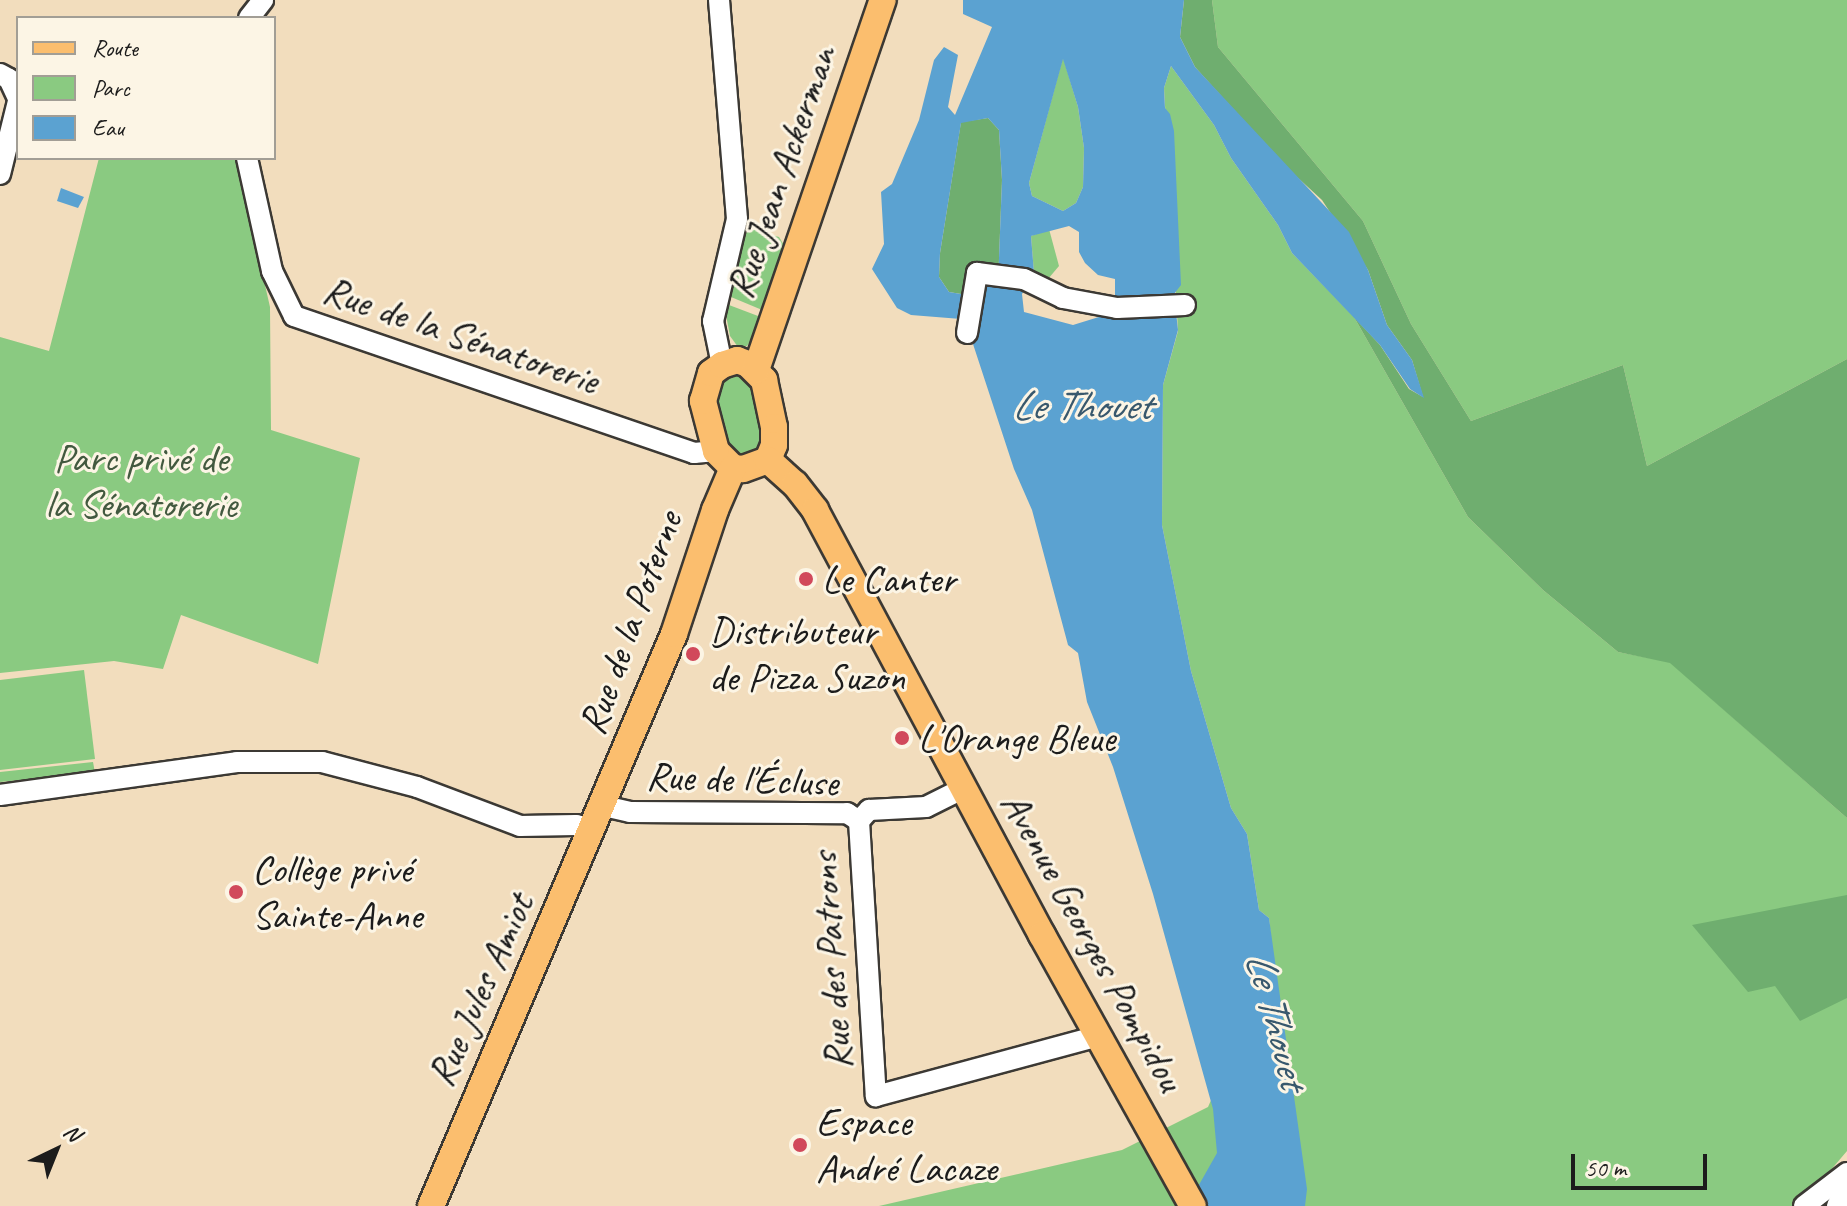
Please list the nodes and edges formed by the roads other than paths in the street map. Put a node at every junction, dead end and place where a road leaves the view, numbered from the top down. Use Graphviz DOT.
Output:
graph roads {
  1 [pos="263,0"];
  2 [pos="719,0"];
  3 [pos="883,0"];
  4 [pos="251,16"];
  5 [pos="0,74"];
  6 [pos="16,95"];
  7 [pos="16,108"];
  8 [pos="247,160"];
  9 [pos="0,174"];
  10 [pos="1185,305"];
  11 [pos="967,333"];
  12 [pos="722,365"];
  13 [pos="756,370"];
  14 [pos="724,459"];
  15 [pos="768,460"];
  16 [pos="964,788"];
  17 [pos="4,798"];
  18 [pos="599,818"];
  19 [pos="859,821"];
  20 [pos="1098,1036"];
  21 [pos="1847,1173"];
  22 [pos="1847,1187"];
  23 [pos="431,1206"];
  24 [pos="1193,1206"];
  25 [pos="1804,1206"];
  26 [pos="1837,1206"];
  1 -- 4 [label="street"];
  2 -- 12 [label="street"];
  3 -- 13 [label="main road, Rue Jean Ackerman"];
  5 -- 6 [label="street"];
  7 -- 9 [label="street"];
  8 -- 14 [label="street, Rue de la Sénatorerie"];
  10 -- 11 [label="street"];
  12 -- 13 [label="main road"];
  12 -- 14 [label="main road"];
  13 -- 15 [label="main road"];
  14 -- 15 [label="main road"];
  14 -- 18 [label="main road, Rue de la Poterne"];
  15 -- 16 [label="main road, Avenue Georges Pompidou"];
  16 -- 19 [label="street, Rue de l'Écluse"];
  16 -- 20 [label="main road, Avenue Georges Pompidou"];
  17 -- 18 [label="street, Rue de l'Écluse"];
  18 -- 19 [label="street, Rue de l'Écluse"];
  18 -- 23 [label="main road, Rue Jules Amiot"];
  19 -- 20 [label="street, Rue des Patrons"];
  20 -- 24 [label="main road, Avenue Georges Pompidou"];
  21 -- 25 [label="street"];
  22 -- 26 [label="street"];
}
